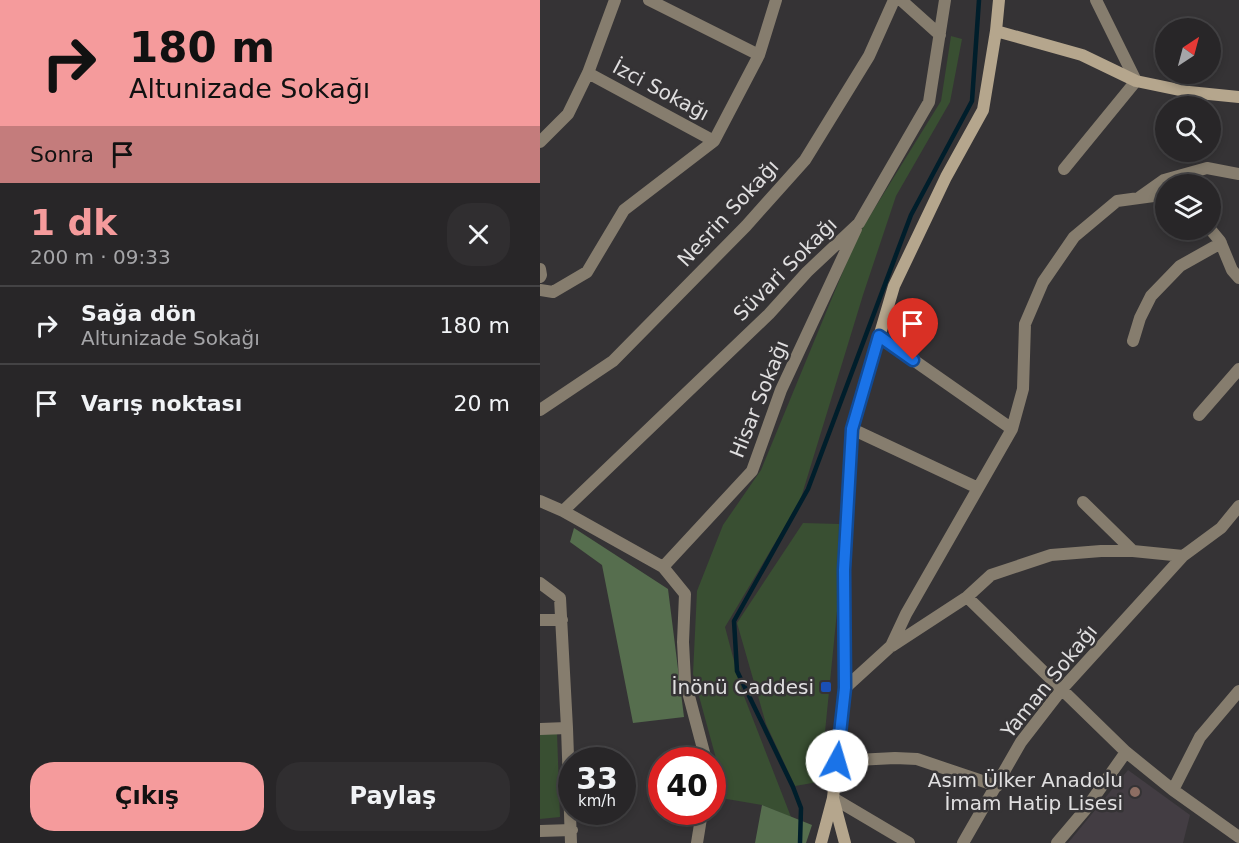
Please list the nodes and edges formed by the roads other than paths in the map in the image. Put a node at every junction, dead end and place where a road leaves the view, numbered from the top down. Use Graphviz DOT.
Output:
graph roads {
  1 [pos="615,0"];
  2 [pos="649,0"];
  3 [pos="776,0"];
  4 [pos="894,0"];
  5 [pos="901,0"];
  6 [pos="945,0"];
  7 [pos="999,0"];
  8 [pos="1096,0"];
  9 [pos="996,32"];
  10 [pos="940,35"];
  11 [pos="759,56"];
  12 [pos="588,73"];
  13 [pos="1136,81"];
  14 [pos="1239,97"];
  15 [pos="714,141"];
  16 [pos="540,142"];
  17 [pos="1064,168"];
  18 [pos="1239,174"];
  19 [pos="1155,196"];
  20 [pos="1138,198"];
  21 [pos="859,223"];
  22 [pos="1219,240"];
  23 [pos="1221,243"];
  24 [pos="540,269"];
  25 [pos="540,277"];
  26 [pos="1239,278"];
  27 [pos="540,290"];
  28 [pos="879,336"];
  29 [pos="1133,341"];
  30 [pos="1239,369"];
  31 [pos="540,410"];
  32 [pos="1199,415"];
  33 [pos="852,429"];
  34 [pos="1012,429"];
  35 [pos="978,488"];
  36 [pos="540,501"];
  37 [pos="1083,502"];
  38 [pos="1239,506"];
  39 [pos="563,511"];
  40 [pos="1133,551"];
  41 [pos="1183,556"];
  42 [pos="663,567"];
  43 [pos="540,583"];
  44 [pos="967,597"];
  45 [pos="540,620"];
  46 [pos="562,620"];
  47 [pos="891,646"];
  48 [pos="845,688"];
  49 [pos="1062,689"];
  50 [pos="1239,691"];
  51 [pos="567,728"];
  52 [pos="540,729"];
  53 [pos="703,747"];
  54 [pos="1126,752"];
  55 [pos="837,761"];
  56 [pos="997,786"];
  57 [pos="1173,790"];
  58 [pos="833,798"];
  59 [pos="700,825"];
  60 [pos="540,831"];
  61 [pos="572,837"];
  62 [pos="1239,837"];
  63 [pos="697,843"];
  64 [pos="821,843"];
  65 [pos="845,843"];
  66 [pos="909,843"];
  67 [pos="963,843"];
  68 [pos="1057,843"];
  1 -- 12 [label="street"];
  2 -- 11 [label="street"];
  3 -- 11 [label="street"];
  4 -- 31 [label="street, Nesrin Sokağı"];
  5 -- 10 [label="street"];
  6 -- 10 [label="street, Süvari Sokağı"];
  7 -- 9 [label="street"];
  8 -- 13 [label="street"];
  9 -- 13 [label="street"];
  9 -- 28 [label="street"];
  10 -- 21 [label="street, Süvari Sokağı"];
  11 -- 15 [label="street"];
  12 -- 15 [label="street, İzci Sokağı"];
  12 -- 16 [label="street"];
  13 -- 14 [label="street"];
  13 -- 17 [label="street"];
  15 -- 27 [label="street"];
  18 -- 20 [label="street"];
  19 -- 20 [label="street"];
  20 -- 34 [label="street"];
  21 -- 39 [label="street, Süvari Sokağı"];
  21 -- 42 [label="street, Hisar Sokağı"];
  22 -- 23 [label="street"];
  23 -- 26 [label="street"];
  23 -- 29 [label="street"];
  24 -- 25 [label="street"];
  28 -- 33 [label="street"];
  28 -- 34 [label="street"];
  30 -- 32 [label="street"];
  33 -- 35 [label="street"];
  33 -- 48 [label="street"];
  34 -- 35 [label="street"];
  35 -- 47 [label="street"];
  36 -- 39 [label="street"];
  37 -- 40 [label="street"];
  38 -- 41 [label="street, Yaman Sokağı"];
  39 -- 42 [label="street"];
  40 -- 41 [label="street"];
  40 -- 44 [label="street"];
  41 -- 49 [label="street, Yaman Sokağı"];
  42 -- 53 [label="street"];
  43 -- 46 [label="street"];
  44 -- 47 [label="street"];
  44 -- 49 [label="street"];
  45 -- 46 [label="street"];
  46 -- 51 [label="street"];
  47 -- 48 [label="street"];
  48 -- 55 [label="street"];
  49 -- 54 [label="street"];
  49 -- 56 [label="street, Yaman Sokağı"];
  50 -- 57 [label="street"];
  51 -- 52 [label="street"];
  51 -- 61 [label="street"];
  54 -- 57 [label="street"];
  54 -- 68 [label="street"];
  55 -- 56 [label="street"];
  55 -- 58 [label="street"];
  56 -- 67 [label="street, Yaman Sokağı"];
  57 -- 62 [label="street"];
  58 -- 64 [label="street"];
  58 -- 65 [label="street"];
  58 -- 66 [label="street"];
  59 -- 63 [label="street"];
  60 -- 61 [label="street"];
}
